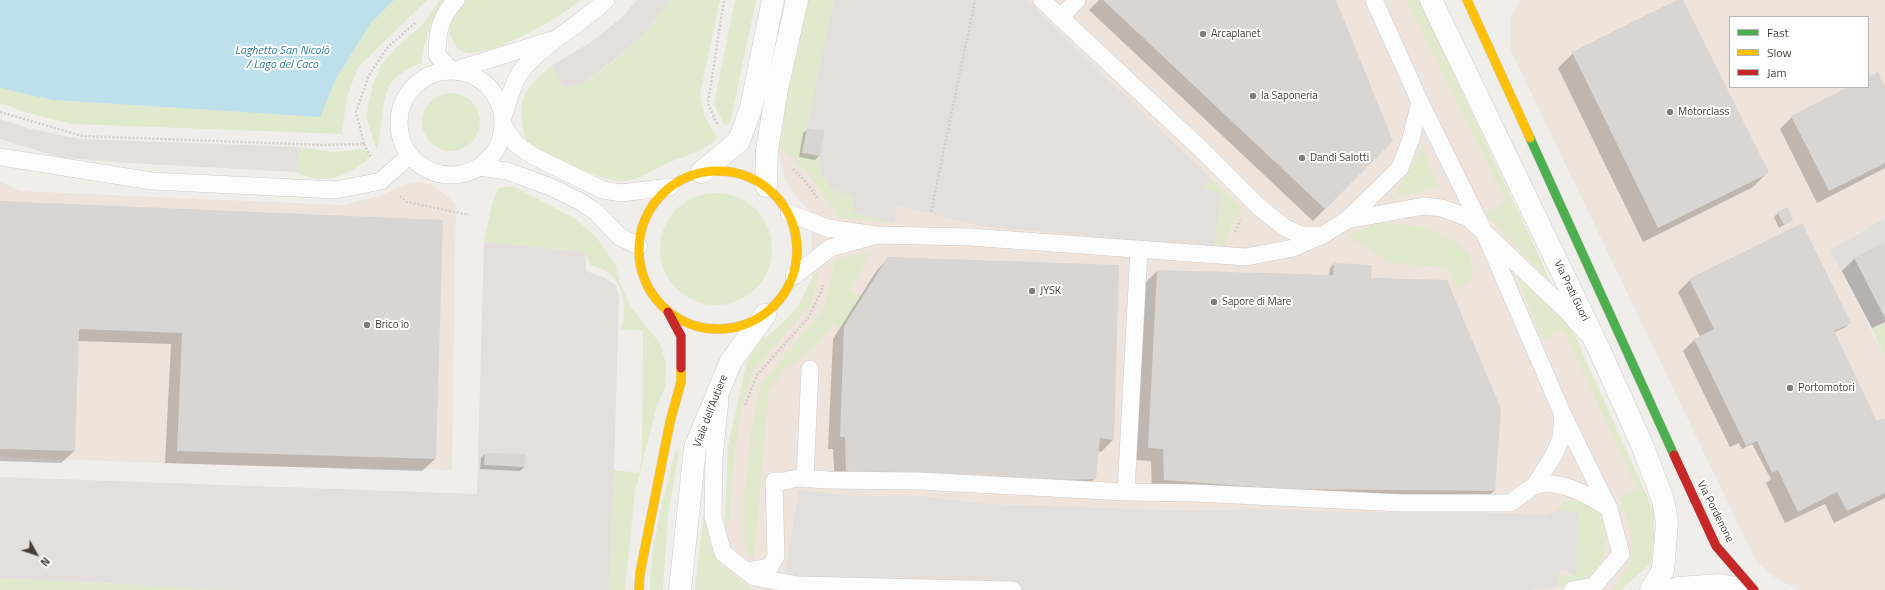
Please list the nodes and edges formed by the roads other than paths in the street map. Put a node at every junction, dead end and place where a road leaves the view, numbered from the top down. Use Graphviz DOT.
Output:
graph roads {
  1 [pos="456,0"];
  2 [pos="606,0"];
  3 [pos="773,0"];
  4 [pos="797,0"];
  5 [pos="1042,0"];
  6 [pos="1077,0"];
  7 [pos="1374,0"];
  8 [pos="1431,0"];
  9 [pos="1467,0"];
  10 [pos="1060,18"];
  11 [pos="555,39"];
  12 [pos="452,71"];
  13 [pos="1420,102"];
  14 [pos="503,121"];
  15 [pos="410,155"];
  16 [pos="0,157"];
  17 [pos="479,167"];
  18 [pos="702,172"];
  19 [pos="766,186"];
  20 [pos="670,187"];
  21 [pos="789,213"];
  22 [pos="1348,220"];
  23 [pos="1484,234"];
  24 [pos="877,235"];
  25 [pos="1323,235"];
  26 [pos="639,246"];
  27 [pos="1138,249"];
  28 [pos="794,276"];
  29 [pos="668,312"];
  30 [pos="765,315"];
  31 [pos="1599,349"];
  32 [pos="810,369"];
  33 [pos="723,379"];
  34 [pos="1563,415"];
  35 [pos="805,479"];
  36 [pos="1535,486"];
  37 [pos="1126,492"];
  38 [pos="1609,509"];
  39 [pos="747,571"];
  40 [pos="639,590"];
  41 [pos="680,590"];
  42 [pos="1013,590"];
  43 [pos="1572,590"];
  44 [pos="1651,590"];
  45 [pos="1674,590"];
  46 [pos="1746,590"];
  47 [pos="1754,590"];
  1 -- 12 [label="lane"];
  2 -- 11 [label="lane"];
  3 -- 18 [label="street"];
  4 -- 19 [label="street"];
  5 -- 10 [label="lane"];
  6 -- 10 [label="lane"];
  7 -- 13 [label="lane"];
  8 -- 31 [label="street, Via Prati Guori"];
  9 -- 47 [label="street, Via Pordenone"];
  10 -- 25 [label="lane"];
  11 -- 12 [label="lane"];
  11 -- 14 [label="lane"];
  12 -- 14 [label="lane"];
  12 -- 15 [label="lane"];
  13 -- 22 [label="lane"];
  13 -- 23 [label="lane"];
  14 -- 17 [label="lane"];
  14 -- 20 [label="lane"];
  15 -- 16 [label="lane"];
  15 -- 17 [label="lane"];
  17 -- 26 [label="lane"];
  18 -- 19 [label="street"];
  18 -- 20 [label="street"];
  19 -- 21 [label="street"];
  20 -- 26 [label="street"];
  21 -- 24 [label="lane"];
  21 -- 28 [label="street"];
  22 -- 23 [label="lane"];
  22 -- 25 [label="lane"];
  23 -- 31 [label="lane"];
  23 -- 34 [label="lane"];
  24 -- 27 [label="lane"];
  24 -- 28 [label="lane"];
  25 -- 27 [label="lane"];
  26 -- 29 [label="street"];
  27 -- 37 [label="lane"];
  28 -- 30 [label="street"];
  29 -- 30 [label="street"];
  29 -- 40 [label="street"];
  30 -- 33 [label="street, Viale dell'Autiere"];
  31 -- 44 [label="street, Via Prati Guori"];
  32 -- 35 [label="lane"];
  33 -- 39 [label="lane"];
  33 -- 41 [label="street, Viale dell'Autiere"];
  34 -- 36 [label="lane"];
  34 -- 38 [label="lane"];
  35 -- 37 [label="lane"];
  35 -- 39 [label="lane"];
  36 -- 37 [label="lane"];
  36 -- 38 [label="lane"];
  38 -- 43 [label="lane"];
  39 -- 42 [label="lane"];
  45 -- 46 [label="street"];
}
